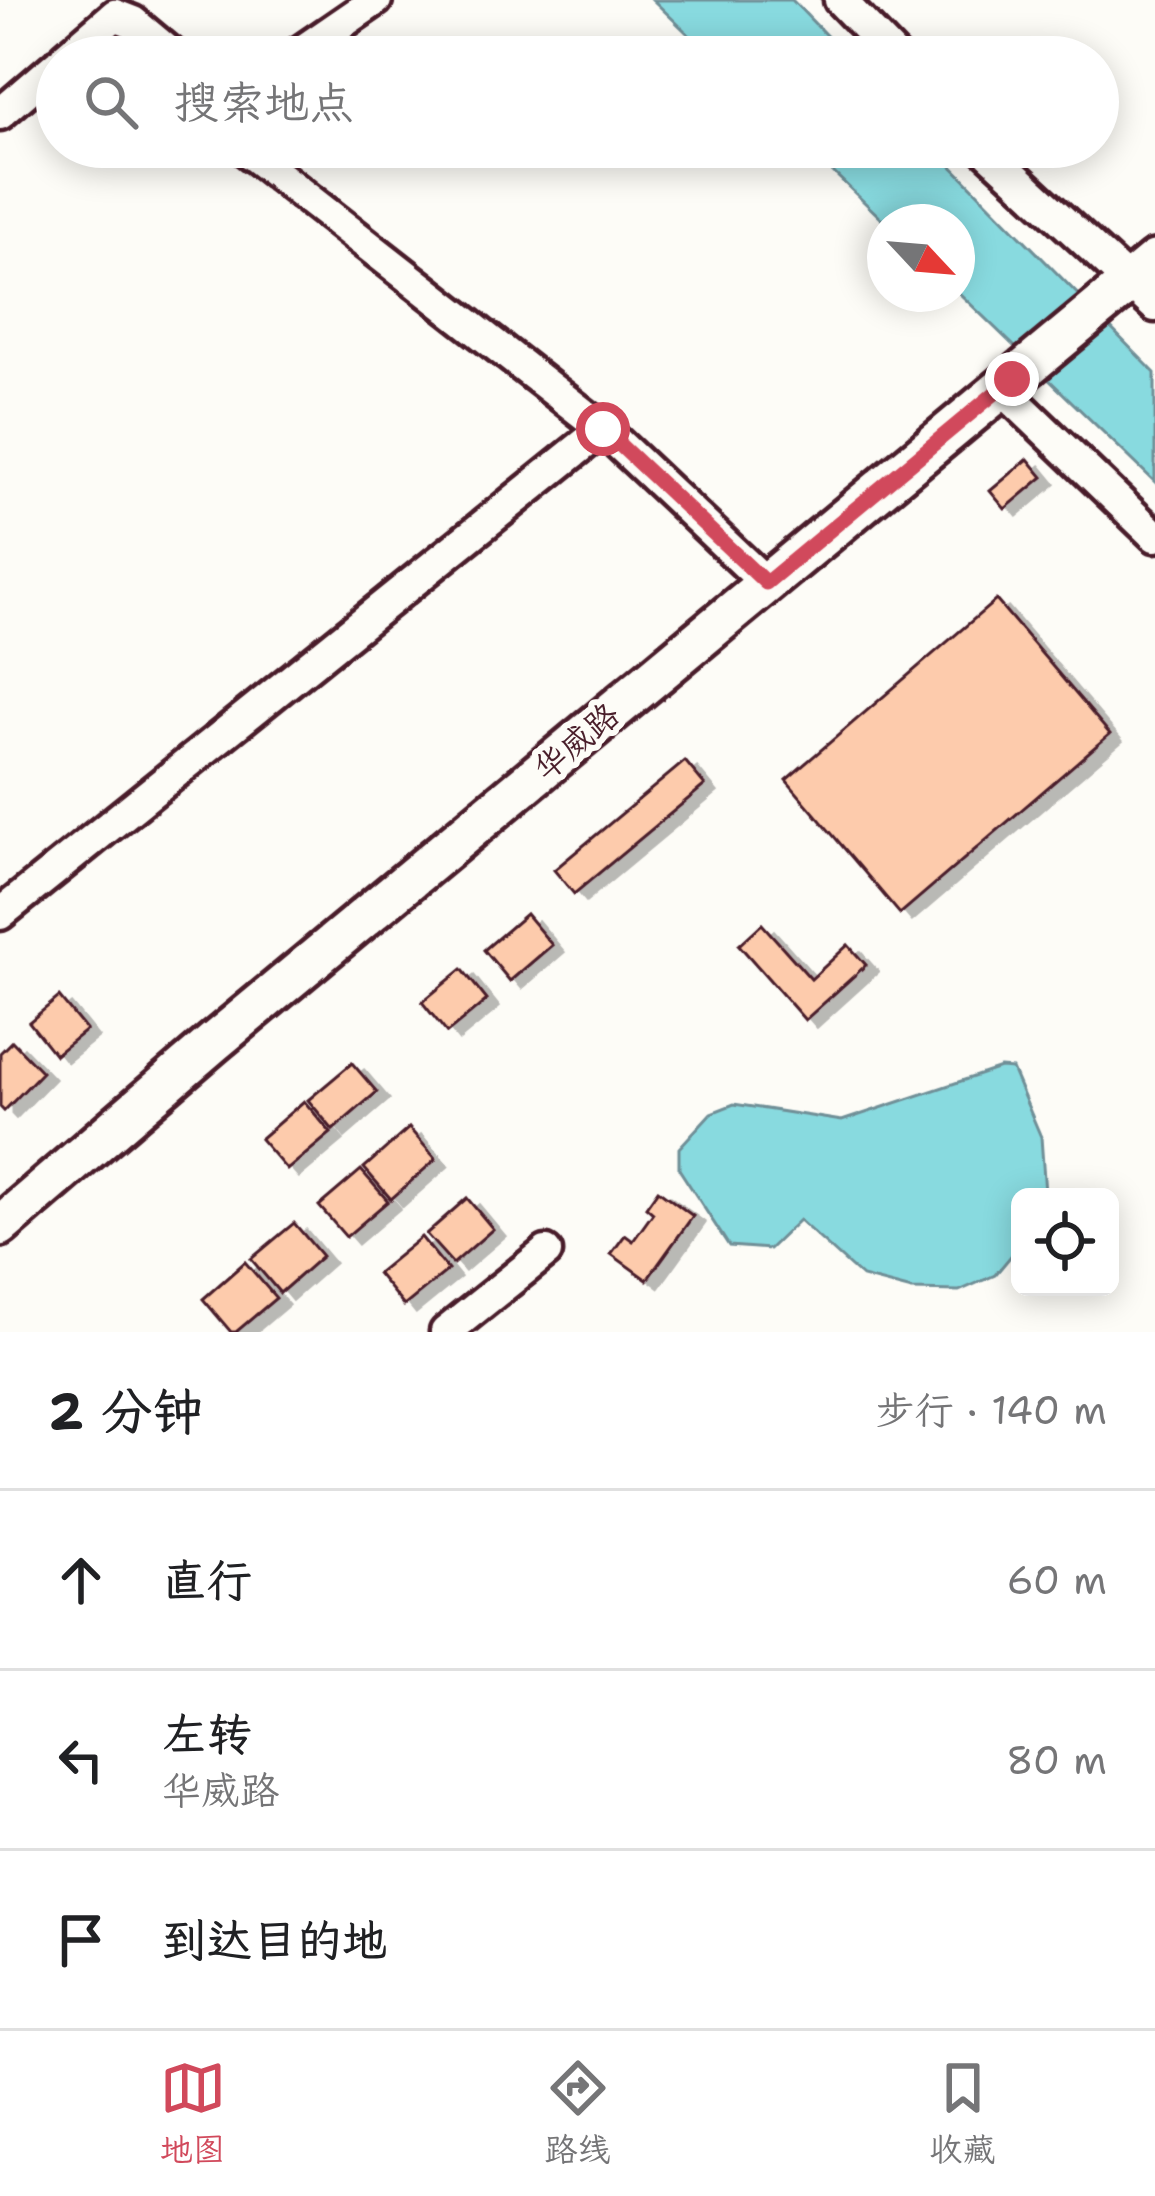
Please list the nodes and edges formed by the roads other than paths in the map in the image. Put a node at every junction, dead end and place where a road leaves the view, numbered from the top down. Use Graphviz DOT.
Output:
graph roads {
  1 [pos="376,0"];
  2 [pos="840,0"];
  3 [pos="90,36"];
  4 [pos="150,36"];
  5 [pos="324,36"];
  6 [pos="875,36"];
  7 [pos="36,83"];
  8 [pos="0,114"];
  9 [pos="269,168"];
  10 [pos="1009,168"];
  11 [pos="1147,282"];
  12 [pos="1001,388"];
  13 [pos="603,429"];
  14 [pos="1155,536"];
  15 [pos="766,583"];
  16 [pos="0,914"];
  17 [pos="0,1226"];
  18 [pos="547,1252"];
  19 [pos="446,1332"];
  1 -- 5 [label="street"];
  2 -- 6 [label="street"];
  3 -- 4 [label="street"];
  7 -- 8 [label="street"];
  9 -- 13 [label="street"];
  10 -- 11 [label="street"];
  11 -- 12 [label="main road, 华威路"];
  12 -- 14 [label="street"];
  12 -- 15 [label="main road, 华威路"];
  13 -- 15 [label="street"];
  13 -- 16 [label="street"];
  15 -- 17 [label="main road, 华威路"];
  18 -- 19 [label="street"];
}
